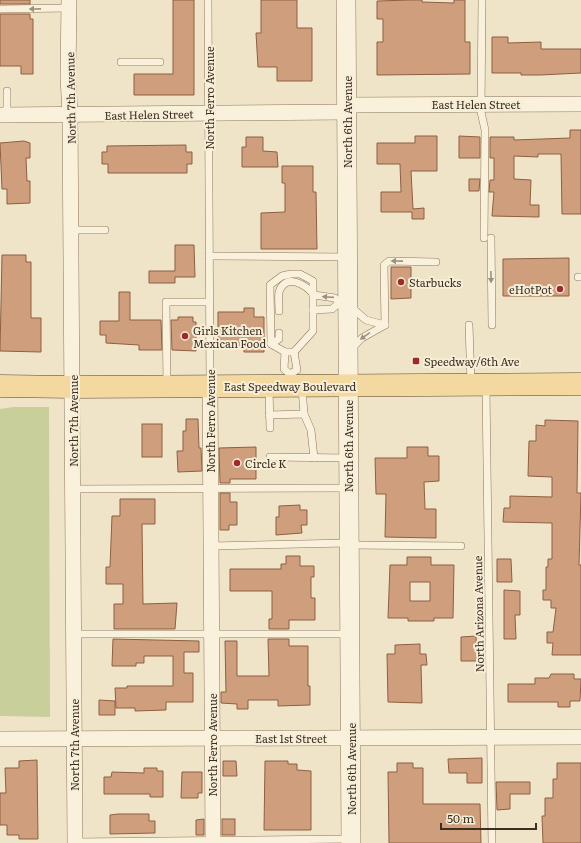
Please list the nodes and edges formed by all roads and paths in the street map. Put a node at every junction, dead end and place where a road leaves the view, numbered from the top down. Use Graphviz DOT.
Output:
graph roads {
  1 [pos="208,0"];
  2 [pos="346,0"];
  3 [pos="482,0"];
  4 [pos="70,4"];
  5 [pos="0,9"];
  6 [pos="121,62"];
  7 [pos="160,62"];
  8 [pos="7,92"];
  9 [pos="481,104"];
  10 [pos="581,104"];
  11 [pos="347,109"];
  12 [pos="209,113"];
  13 [pos="4,115"];
  14 [pos="70,115"];
  15 [pos="71,230"];
  16 [pos="105,230"];
  17 [pos="209,256"];
  18 [pos="347,257"];
  19 [pos="436,262"];
  20 [pos="314,295"];
  21 [pos="209,302"];
  22 [pos="343,303"];
  23 [pos="313,310"];
  24 [pos="279,311"];
  25 [pos="385,325"];
  26 [pos="469,325"];
  27 [pos="492,325"];
  28 [pos="279,332"];
  29 [pos="271,344"];
  30 [pos="285,352"];
  31 [pos="294,352"];
  32 [pos="348,352"];
  33 [pos="294,382"];
  34 [pos="581,384"];
  35 [pos="1,385"];
  36 [pos="348,385"];
  37 [pos="479,385"];
  38 [pos="210,386"];
  39 [pos="269,386"];
  40 [pos="72,387"];
  41 [pos="166,387"];
  42 [pos="304,414"];
  43 [pos="269,415"];
  44 [pos="270,428"];
  45 [pos="270,457"];
  46 [pos="314,458"];
  47 [pos="348,458"];
  48 [pos="211,488"];
  49 [pos="348,488"];
  50 [pos="73,489"];
  51 [pos="348,544"];
  52 [pos="211,546"];
  53 [pos="461,546"];
  54 [pos="74,634"];
  55 [pos="211,634"];
  56 [pos="350,634"];
  57 [pos="581,737"];
  58 [pos="212,738"];
  59 [pos="351,738"];
  60 [pos="490,738"];
  61 [pos="0,739"];
  62 [pos="75,739"];
  63 [pos="351,841"];
  64 [pos="75,842"];
  65 [pos="213,842"];
  66 [pos="492,843"];
  1 -- 12 [label="lane, North Ferro Avenue"];
  2 -- 11 [label="street, North 6th Avenue"];
  3 -- 9 [label="lane"];
  4 -- 5 [label="lane, one-way"];
  4 -- 14 [label="street, North 7th Avenue"];
  6 -- 7 [label="lane"];
  8 -- 13 [label="lane"];
  9 -- 10 [label="street, East Helen Street"];
  9 -- 11 [label="street, East Helen Street"];
  9 -- 27 [label="lane, one-way"];
  11 -- 12 [label="street, East Helen Street"];
  11 -- 18 [label="street, North 6th Avenue"];
  12 -- 14 [label="street, East Helen Street"];
  12 -- 17 [label="lane, North Ferro Avenue"];
  13 -- 14 [label="street, East Helen Street"];
  14 -- 15 [label="street, North 7th Avenue"];
  15 -- 16 [label="lane"];
  15 -- 40 [label="street, North 7th Avenue"];
  17 -- 18 [label="lane"];
  17 -- 21 [label="lane, North Ferro Avenue"];
  18 -- 22 [label="street, North 6th Avenue"];
  19 -- 25 [label="lane, one-way"];
  22 -- 20 [label="lane, one-way"];
  20 -- 23 [label="lane"];
  20 -- 24 [label="lane"];
  20 -- 29 [label="lane"];
  21 -- 38 [label="lane, North Ferro Avenue"];
  21 -- 41 [label="lane"];
  22 -- 23 [label="lane"];
  22 -- 25 [label="lane"];
  22 -- 32 [label="street, North 6th Avenue"];
  23 -- 31 [label="lane"];
  25 -- 32 [label="lane, one-way"];
  26 -- 37 [label="lane, North Arizona Avenue"];
  28 -- 29 [label="lane"];
  29 -- 30 [label="lane"];
  30 -- 31 [label="lane"];
  30 -- 33 [label="lane"];
  31 -- 33 [label="lane"];
  32 -- 36 [label="street, North 6th Avenue"];
  33 -- 36 [label="main road, East Speedway Boulevard"];
  33 -- 39 [label="main road, East Speedway Boulevard"];
  33 -- 42 [label="lane"];
  34 -- 37 [label="main road, East Speedway Boulevard"];
  35 -- 40 [label="main road, East Speedway Boulevard"];
  36 -- 37 [label="main road, East Speedway Boulevard"];
  36 -- 47 [label="street, North 6th Avenue"];
  37 -- 60 [label="lane, North Arizona Avenue"];
  38 -- 39 [label="main road, East Speedway Boulevard"];
  38 -- 41 [label="main road, East Speedway Boulevard"];
  38 -- 48 [label="street, North Ferro Avenue"];
  39 -- 43 [label="lane"];
  40 -- 41 [label="main road, East Speedway Boulevard"];
  40 -- 50 [label="street, North 7th Avenue"];
  42 -- 43 [label="lane"];
  42 -- 46 [label="lane"];
  43 -- 44 [label="lane"];
  45 -- 46 [label="lane"];
  46 -- 47 [label="lane"];
  47 -- 49 [label="street, North 6th Avenue"];
  48 -- 49 [label="lane"];
  48 -- 50 [label="lane"];
  48 -- 52 [label="street, North Ferro Avenue"];
  49 -- 51 [label="street, North 6th Avenue"];
  50 -- 54 [label="street, North 7th Avenue"];
  51 -- 52 [label="lane"];
  51 -- 53 [label="lane"];
  51 -- 56 [label="street, North 6th Avenue"];
  52 -- 55 [label="street, North Ferro Avenue"];
  54 -- 55 [label="lane"];
  54 -- 62 [label="street, North 7th Avenue"];
  55 -- 56 [label="lane"];
  55 -- 58 [label="street, North Ferro Avenue"];
  56 -- 59 [label="street, North 6th Avenue"];
  57 -- 60 [label="street, East 1st Street"];
  58 -- 59 [label="street, East 1st Street"];
  58 -- 62 [label="street, East 1st Street"];
  58 -- 65 [label="street, North Ferro Avenue"];
  59 -- 60 [label="street, East 1st Street"];
  59 -- 63 [label="street, North 6th Avenue"];
  60 -- 66 [label="lane, North Arizona Avenue"];
  61 -- 62 [label="street, East 1st Street"];
  62 -- 64 [label="street, North 7th Avenue"];
  63 -- 65 [label="lane"];
  64 -- 65 [label="lane"];
}
